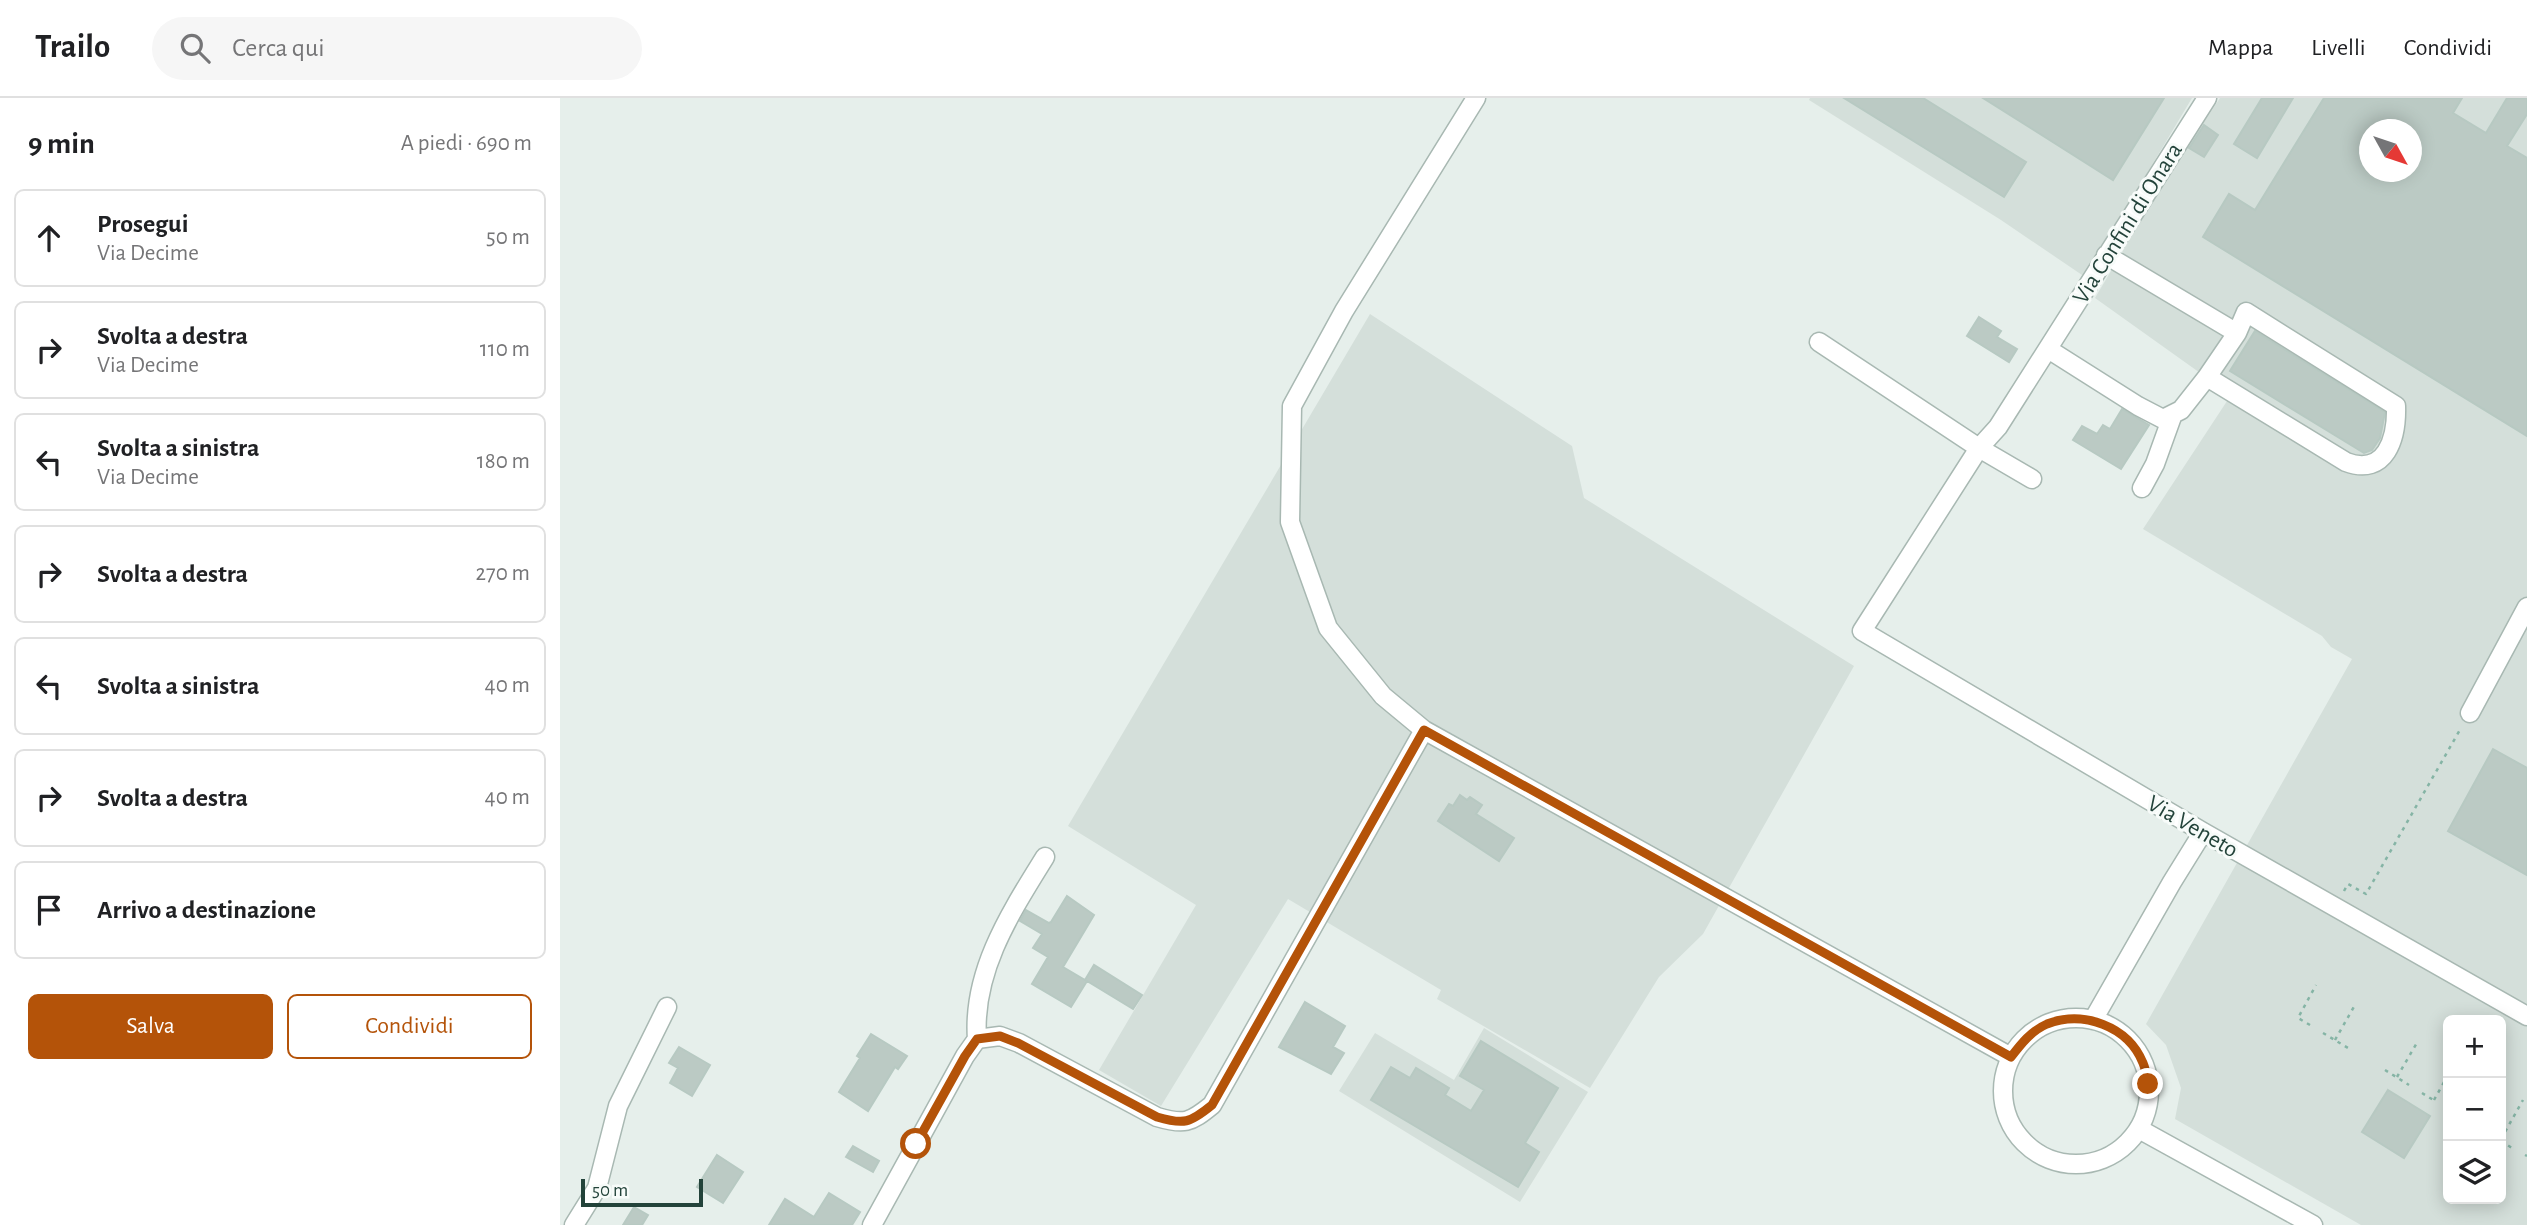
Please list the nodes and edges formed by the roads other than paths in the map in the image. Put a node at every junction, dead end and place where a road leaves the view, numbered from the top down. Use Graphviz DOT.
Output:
graph roads {
  1 [pos="1476,98"];
  2 [pos="2207,98"];
  3 [pos="2106,256"];
  4 [pos="2237,332"];
  5 [pos="1819,342"];
  6 [pos="2048,349"];
  7 [pos="2207,377"];
  8 [pos="2173,414"];
  9 [pos="1979,449"];
  10 [pos="2032,479"];
  11 [pos="2142,488"];
  12 [pos="2527,607"];
  13 [pos="1862,631"];
  14 [pos="2470,713"];
  15 [pos="1424,730"];
  16 [pos="2203,832"];
  17 [pos="1045,857"];
  18 [pos="667,1007"];
  19 [pos="2527,1016"];
  20 [pos="2092,1020"];
  21 [pos="977,1039"];
  22 [pos="2011,1057"];
  23 [pos="2139,1129"];
  24 [pos="574,1225"];
  25 [pos="872,1225"];
  26 [pos="2313,1225"];
  1 -- 15 [label="street"];
  2 -- 3 [label="street, Via Confini di Onara"];
  3 -- 4 [label="street"];
  3 -- 6 [label="street, Via Confini di Onara"];
  4 -- 7 [label="street"];
  4 -- 7 [label="street"];
  5 -- 9 [label="street"];
  6 -- 8 [label="street"];
  6 -- 9 [label="street, Via Confini di Onara"];
  7 -- 8 [label="street"];
  8 -- 11 [label="street"];
  9 -- 10 [label="street"];
  9 -- 13 [label="street, Via Confini di Onara"];
  12 -- 14 [label="street"];
  13 -- 16 [label="street, Via Veneto"];
  15 -- 21 [label="street"];
  15 -- 22 [label="street"];
  16 -- 19 [label="street, Via Veneto"];
  16 -- 20 [label="street"];
  17 -- 21 [label="street"];
  18 -- 24 [label="street"];
  20 -- 22 [label="street"];
  20 -- 23 [label="street"];
  21 -- 25 [label="street"];
  22 -- 23 [label="street"];
  23 -- 26 [label="street"];
}
